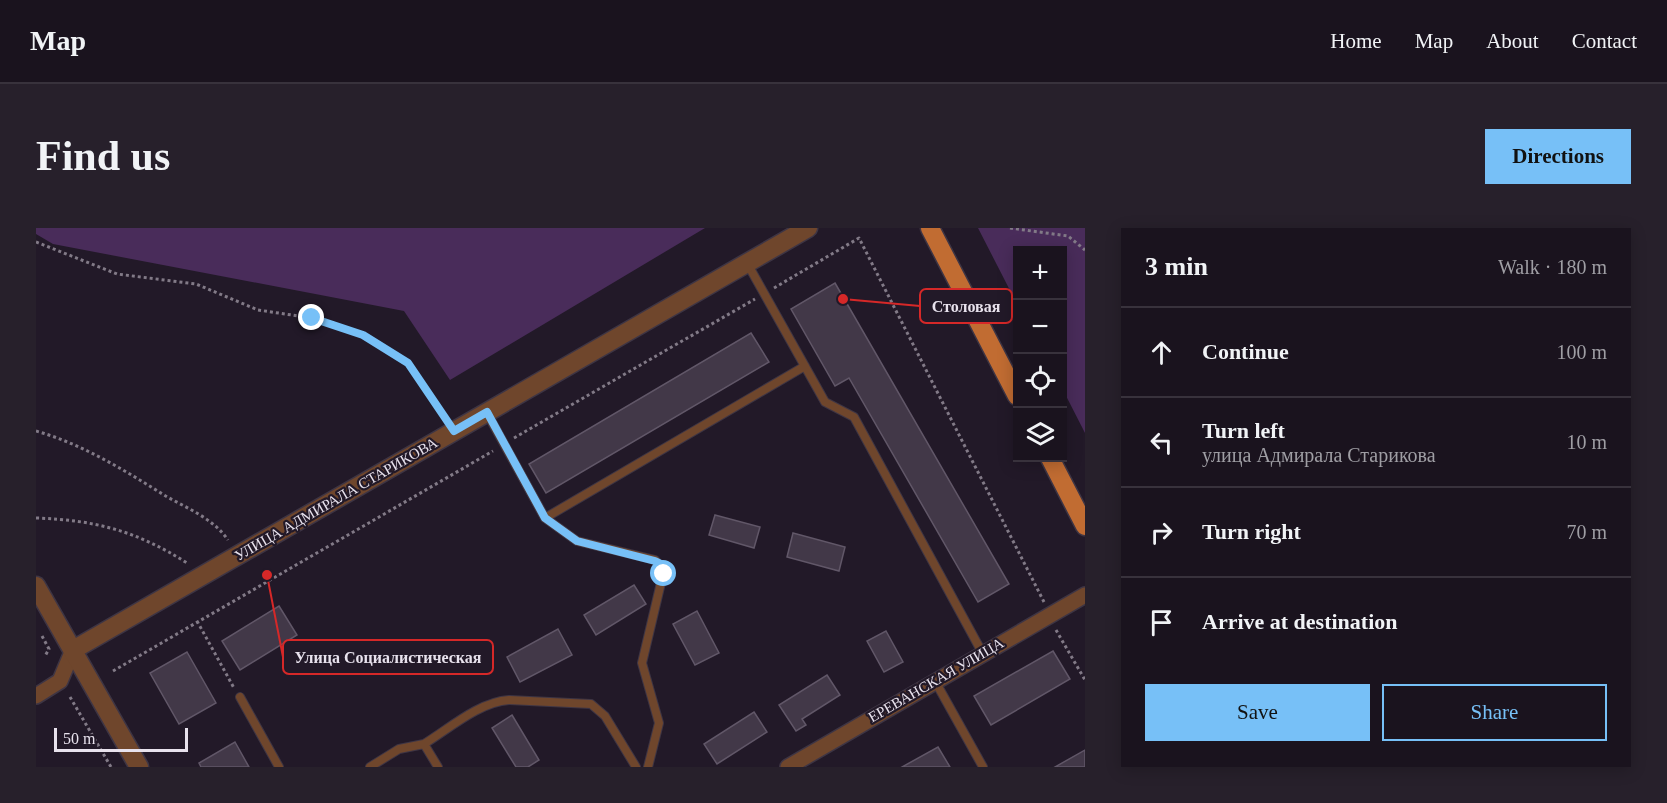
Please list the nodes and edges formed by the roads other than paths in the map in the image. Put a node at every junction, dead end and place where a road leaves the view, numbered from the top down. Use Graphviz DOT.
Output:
graph roads {
  1 [pos="808,228"];
  2 [pos="930,228"];
  3 [pos="747,263"];
  4 [pos="805,366"];
  5 [pos="1013,388"];
  6 [pos="487,412"];
  7 [pos="1052,462"];
  8 [pos="545,518"];
  9 [pos="1085,526"];
  10 [pos="36,586"];
  11 [pos="1085,595"];
  12 [pos="73,650"];
  13 [pos="983,654"];
  14 [pos="935,681"];
  15 [pos="36,696"];
  16 [pos="240,697"];
  17 [pos="424,744"];
  18 [pos="139,767"];
  19 [pos="279,767"];
  20 [pos="370,767"];
  21 [pos="438,767"];
  22 [pos="636,767"];
  23 [pos="648,767"];
  24 [pos="788,767"];
  25 [pos="983,767"];
  1 -- 3 [label="street, УЛИЦА АДМИРАЛА СТАРИКОВА"];
  2 -- 5 [label="main road"];
  3 -- 4 [label="lane"];
  3 -- 6 [label="street, УЛИЦА АДМИРАЛА СТАРИКОВА"];
  4 -- 8 [label="lane"];
  4 -- 13 [label="lane"];
  6 -- 8 [label="lane"];
  6 -- 12 [label="street, УЛИЦА АДМИРАЛА СТАРИКОВА"];
  7 -- 9 [label="main road"];
  8 -- 23 [label="lane"];
  10 -- 12 [label="street"];
  11 -- 13 [label="street, ЕРЕВАНСКАЯ УЛИЦА"];
  12 -- 15 [label="street"];
  12 -- 18 [label="street"];
  13 -- 14 [label="street, ЕРЕВАНСКАЯ УЛИЦА"];
  14 -- 24 [label="street, ЕРЕВАНСКАЯ УЛИЦА"];
  14 -- 25 [label="lane"];
  16 -- 19 [label="lane"];
  17 -- 20 [label="lane"];
  17 -- 21 [label="lane"];
  17 -- 22 [label="lane"];
}
